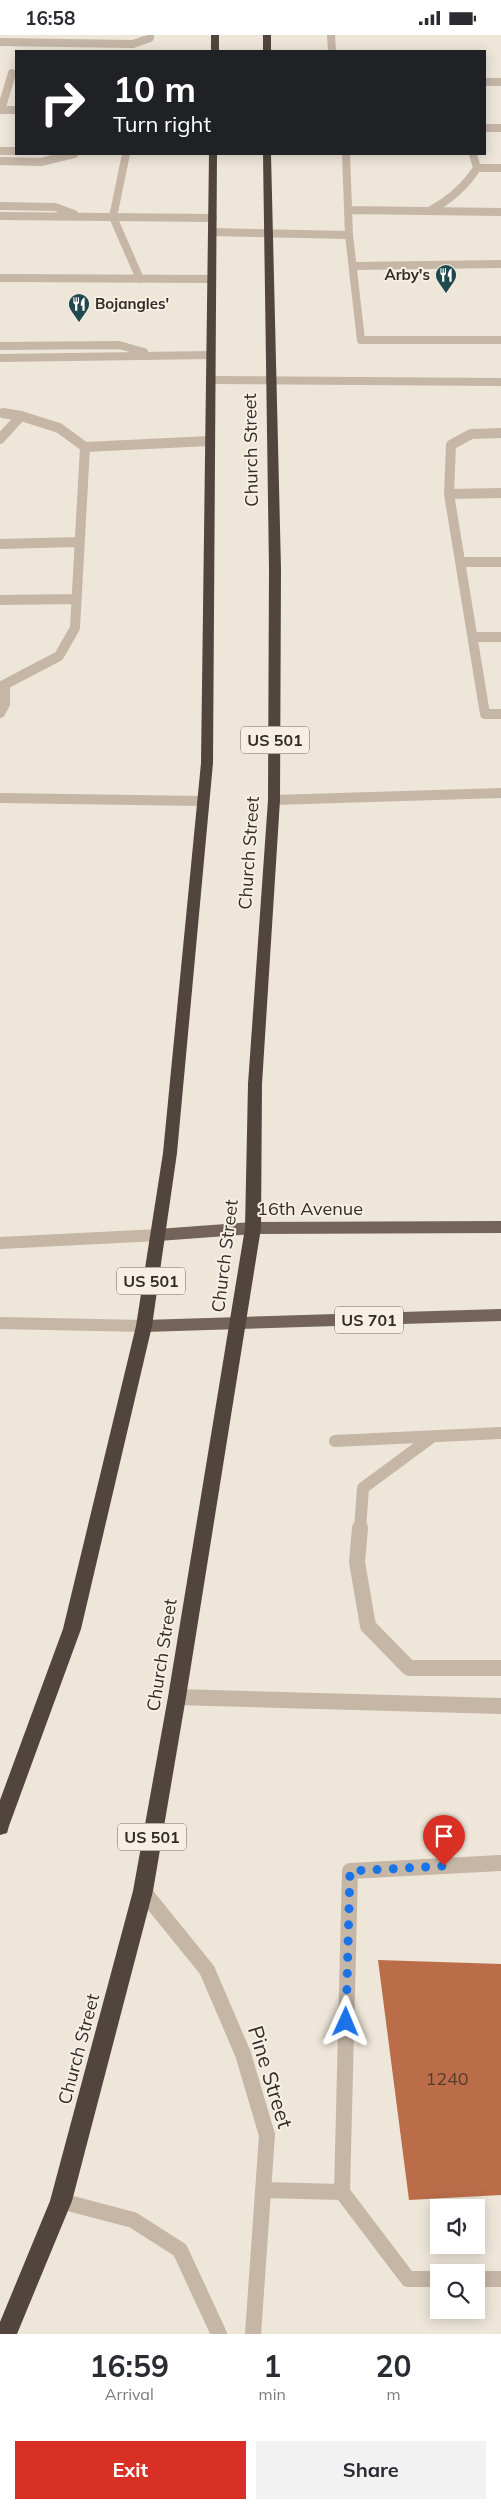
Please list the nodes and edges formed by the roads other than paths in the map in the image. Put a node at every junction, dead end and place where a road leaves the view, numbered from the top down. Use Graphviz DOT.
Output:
graph roads {
  1 [pos="150,35"];
  2 [pos="215,35"];
  3 [pos="267,35"];
  4 [pos="331,35"];
  5 [pos="0,41"];
  6 [pos="215,50"];
  7 [pos="267,50"];
  8 [pos="332,50"];
  9 [pos="12,73"];
  10 [pos="486,82"];
  11 [pos="501,82"];
  12 [pos="486,87"];
  13 [pos="501,87"];
  14 [pos="1,110"];
  15 [pos="15,110"];
  16 [pos="486,128"];
  17 [pos="501,128"];
  18 [pos="0,151"];
  19 [pos="15,151"];
  20 [pos="70,155"];
  21 [pos="126,155"];
  22 [pos="213,155"];
  23 [pos="267,155"];
  24 [pos="346,155"];
  25 [pos="473,155"];
  26 [pos="0,161"];
  27 [pos="477,168"];
  28 [pos="501,168"];
  29 [pos="0,206"];
  30 [pos="348,210"];
  31 [pos="429,211"];
  32 [pos="501,211"];
  33 [pos="0,216"];
  34 [pos="81,217"];
  35 [pos="113,217"];
  36 [pos="213,218"];
  37 [pos="212,232"];
  38 [pos="267,233"];
  39 [pos="349,235"];
  40 [pos="426,265"];
  41 [pos="501,265"];
  42 [pos="353,266"];
  43 [pos="501,273"];
  44 [pos="0,278"];
  45 [pos="24,278"];
  46 [pos="140,279"];
  47 [pos="212,279"];
  48 [pos="0,282"];
  49 [pos="501,340"];
  50 [pos="0,346"];
  51 [pos="211,355"];
  52 [pos="157,356"];
  53 [pos="0,358"];
  54 [pos="211,381"];
  55 [pos="271,381"];
  56 [pos="501,382"];
  57 [pos="0,413"];
  58 [pos="21,416"];
  59 [pos="501,433"];
  60 [pos="0,439"];
  61 [pos="210,441"];
  62 [pos="85,447"];
  63 [pos="501,493"];
  64 [pos="449,494"];
  65 [pos="78,542"];
  66 [pos="0,544"];
  67 [pos="460,562"];
  68 [pos="501,562"];
  69 [pos="76,599"];
  70 [pos="0,600"];
  71 [pos="473,637"];
  72 [pos="501,637"];
  73 [pos="2,687"];
  74 [pos="0,713"];
  75 [pos="501,714"];
  76 [pos="501,793"];
  77 [pos="0,798"];
  78 [pos="274,800"];
  79 [pos="202,801"];
  80 [pos="501,1227"];
  81 [pos="253,1228"];
  82 [pos="158,1235"];
  83 [pos="0,1243"];
  84 [pos="501,1315"];
  85 [pos="0,1323"];
  86 [pos="238,1324"];
  87 [pos="144,1326"];
  88 [pos="501,1433"];
  89 [pos="432,1437"];
  90 [pos="335,1441"];
  91 [pos="501,1668"];
  92 [pos="178,1697"];
  93 [pos="501,1706"];
  94 [pos="0,1826"];
  95 [pos="501,1863"];
  96 [pos="142,1891"];
  97 [pos="263,2190"];
  98 [pos="342,2192"];
  99 [pos="62,2201"];
  100 [pos="430,2279"];
  101 [pos="485,2279"];
  102 [pos="501,2279"];
  103 [pos="6,2334"];
  104 [pos="219,2334"];
  105 [pos="253,2334"];
  1 -- 5 [label="street"];
  2 -- 6 [label="highway"];
  3 -- 7 [label="highway"];
  4 -- 8 [label="street"];
  9 -- 14 [label="street"];
  10 -- 11 [label="street"];
  12 -- 13 [label="street"];
  14 -- 15 [label="street"];
  16 -- 17 [label="street"];
  18 -- 19 [label="street"];
  20 -- 26 [label="street"];
  21 -- 35 [label="street"];
  22 -- 36 [label="highway, US 501"];
  23 -- 38 [label="highway, Church Street / US 501"];
  24 -- 30 [label="street"];
  25 -- 27 [label="street"];
  27 -- 28 [label="street"];
  27 -- 31 [label="street"];
  29 -- 34 [label="street"];
  30 -- 31 [label="street"];
  30 -- 39 [label="street"];
  31 -- 32 [label="street"];
  33 -- 34 [label="street"];
  34 -- 35 [label="street"];
  35 -- 36 [label="street"];
  35 -- 46 [label="street"];
  36 -- 37 [label="highway, US 501"];
  37 -- 38 [label="street"];
  37 -- 47 [label="highway, US 501"];
  38 -- 39 [label="street"];
  38 -- 55 [label="highway, Church Street / US 501"];
  39 -- 42 [label="street"];
  40 -- 41 [label="street"];
  40 -- 42 [label="street"];
  40 -- 43 [label="street"];
  42 -- 49 [label="street"];
  44 -- 45 [label="street"];
  45 -- 46 [label="street"];
  45 -- 48 [label="street"];
  46 -- 47 [label="street"];
  47 -- 51 [label="highway, US 501"];
  50 -- 52 [label="street"];
  51 -- 52 [label="street"];
  51 -- 54 [label="highway, US 501"];
  52 -- 53 [label="street"];
  54 -- 55 [label="street"];
  54 -- 61 [label="highway, US 501"];
  55 -- 56 [label="street"];
  55 -- 78 [label="highway, Church Street / US 501"];
  57 -- 58 [label="street"];
  58 -- 60 [label="street"];
  58 -- 62 [label="street"];
  59 -- 64 [label="street"];
  61 -- 62 [label="street"];
  61 -- 79 [label="highway, US 501"];
  62 -- 65 [label="street"];
  63 -- 64 [label="street"];
  64 -- 67 [label="street"];
  65 -- 66 [label="street"];
  65 -- 69 [label="street"];
  67 -- 68 [label="street"];
  67 -- 71 [label="street"];
  69 -- 70 [label="street"];
  69 -- 73 [label="street"];
  71 -- 72 [label="street"];
  71 -- 75 [label="street"];
  73 -- 74 [label="street"];
  76 -- 78 [label="street"];
  77 -- 79 [label="street"];
  78 -- 81 [label="highway, Church Street / US 501"];
  79 -- 82 [label="highway, US 501"];
  80 -- 81 [label="main road, 16th Avenue"];
  81 -- 82 [label="main road, 16th Avenue"];
  81 -- 86 [label="highway, Church Street / US 501"];
  82 -- 83 [label="street, 16th Avenue"];
  82 -- 87 [label="highway, US 501"];
  84 -- 86 [label="main road, US 701"];
  85 -- 87 [label="street"];
  86 -- 87 [label="main road"];
  86 -- 92 [label="highway, Church Street / US 501"];
  87 -- 94 [label="highway, US 501"];
  88 -- 89 [label="street"];
  89 -- 90 [label="street"];
  89 -- 91 [label="street"];
  92 -- 93 [label="street"];
  92 -- 96 [label="highway, Church Street / US 501"];
  95 -- 98 [label="street"];
  96 -- 97 [label="street, Pine Street"];
  96 -- 99 [label="highway, Church Street / US 501"];
  97 -- 98 [label="street"];
  97 -- 105 [label="street, Pine Street"];
  98 -- 100 [label="street"];
  99 -- 103 [label="highway, Church Street / US 501"];
  99 -- 104 [label="street"];
  101 -- 102 [label="street"];
}
